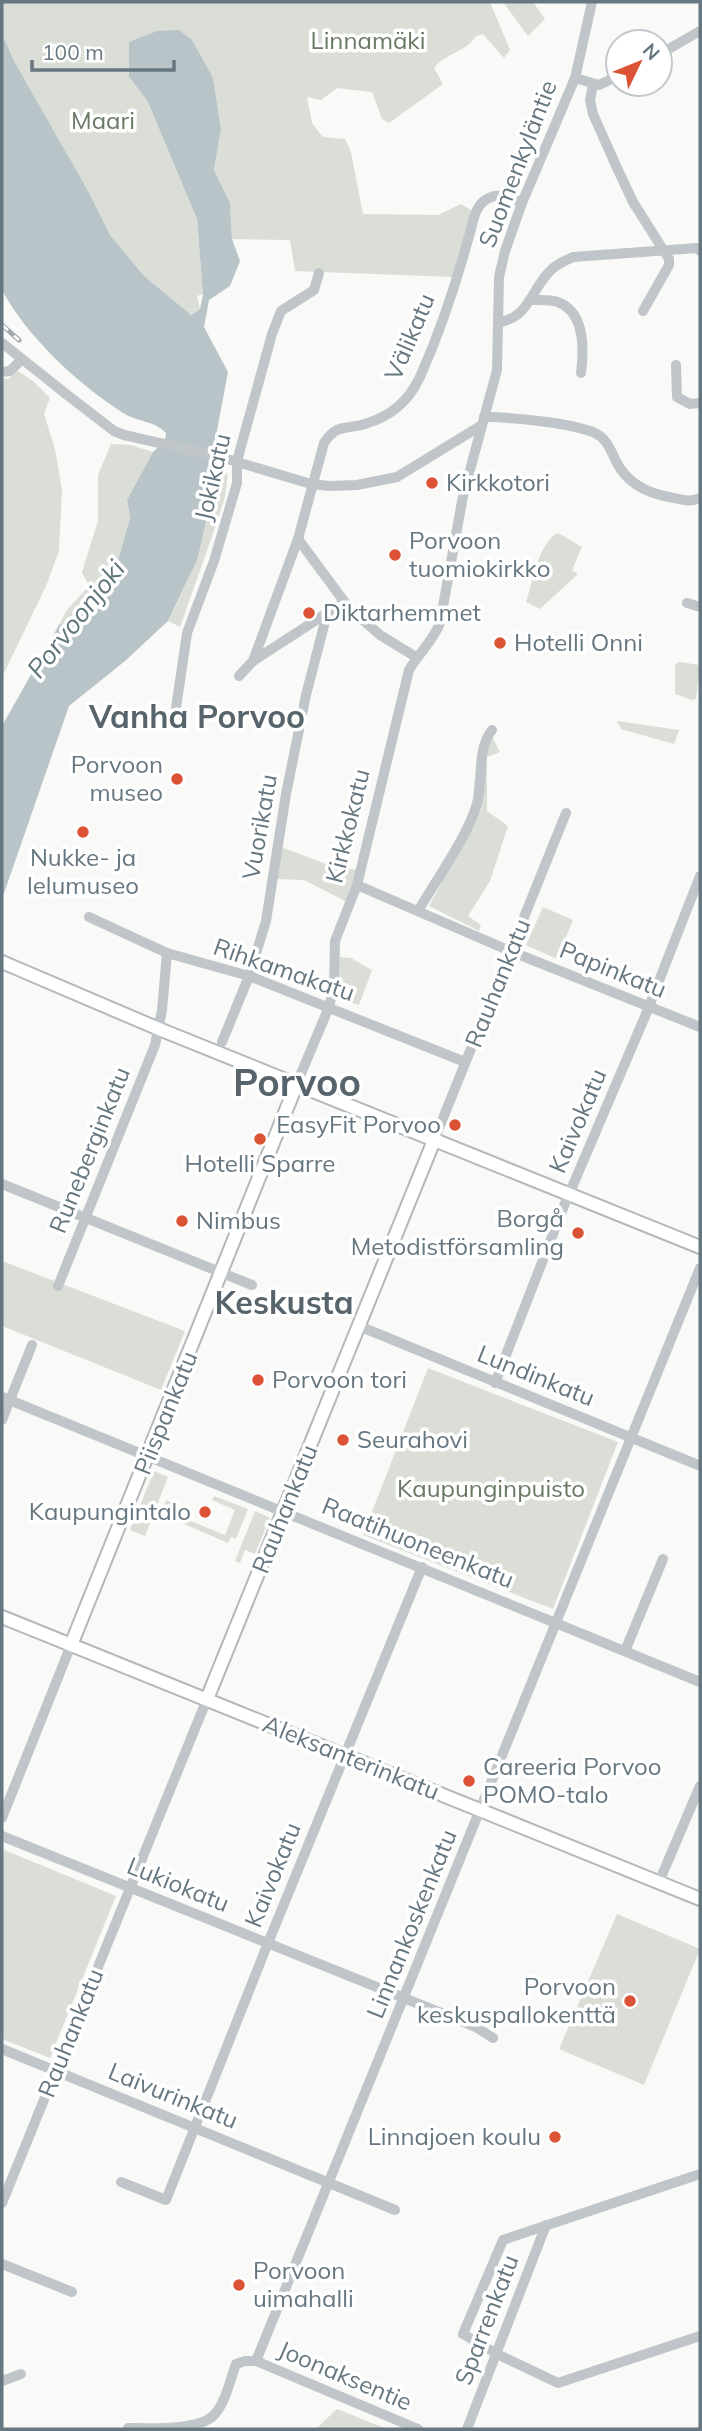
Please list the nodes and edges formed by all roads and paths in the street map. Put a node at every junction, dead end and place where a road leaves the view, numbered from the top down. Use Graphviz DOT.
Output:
graph roads {
  1 [pos="592,2"];
  2 [pos="700,32"];
  3 [pos="674,46"];
  4 [pos="575,78"];
  5 [pos="604,84"];
  6 [pos="593,85"];
  7 [pos="522,203"];
  8 [pos="699,248"];
  9 [pos="664,251"];
  10 [pos="319,273"];
  11 [pos="530,300"];
  12 [pos="643,311"];
  13 [pos="498,322"];
  14 [pos="2,343"];
  15 [pos="22,359"];
  16 [pos="676,365"];
  17 [pos="2,372"];
  18 [pos="580,373"];
  19 [pos="700,403"];
  20 [pos="483,421"];
  21 [pos="237,461"];
  22 [pos="311,484"];
  23 [pos="697,500"];
  24 [pos="298,539"];
  25 [pos="344,602"];
  26 [pos="687,603"];
  27 [pos="700,607"];
  28 [pos="327,614"];
  29 [pos="416,657"];
  30 [pos="253,661"];
  31 [pos="239,676"];
  32 [pos="176,708"];
  33 [pos="492,730"];
  34 [pos="566,813"];
  35 [pos="700,876"];
  36 [pos="357,885"];
  37 [pos="418,911"];
  38 [pos="89,917"];
  39 [pos="510,951"];
  40 [pos="167,953"];
  41 [pos="7,964"];
  42 [pos="249,976"];
  43 [pos="329,1007"];
  44 [pos="649,1007"];
  45 [pos="700,1027"];
  46 [pos="159,1029"];
  47 [pos="222,1042"];
  48 [pos="465,1062"];
  49 [pos="298,1083"];
  50 [pos="435,1138"];
  51 [pos="2,1184"];
  52 [pos="570,1194"];
  53 [pos="86,1218"];
  54 [pos="700,1247"];
  55 [pos="700,1268"];
  56 [pos="223,1273"];
  57 [pos="252,1285"];
  58 [pos="58,1286"];
  59 [pos="359,1326"];
  60 [pos="32,1345"];
  61 [pos="495,1383"];
  62 [pos="6,1399"];
  63 [pos="2,1420"];
  64 [pos="632,1438"];
  65 [pos="148,1458"];
  66 [pos="698,1465"];
  67 [pos="284,1511"];
  68 [pos="663,1559"];
  69 [pos="422,1567"];
  70 [pos="2,1617"];
  71 [pos="557,1622"];
  72 [pos="71,1645"];
  73 [pos="625,1651"];
  74 [pos="700,1682"];
  75 [pos="207,1699"];
  76 [pos="344,1755"];
  77 [pos="700,1786"];
  78 [pos="481,1810"];
  79 [pos="2,1818"];
  80 [pos="2,1836"];
  81 [pos="659,1882"];
  82 [pos="130,1888"];
  83 [pos="700,1899"];
  84 [pos="268,1943"];
  85 [pos="404,1998"];
  86 [pos="494,2038"];
  87 [pos="2,2049"];
  88 [pos="55,2071"];
  89 [pos="195,2127"];
  90 [pos="700,2174"];
  91 [pos="329,2181"];
  92 [pos="121,2182"];
  93 [pos="2,2203"];
  94 [pos="395,2210"];
  95 [pos="546,2225"];
  96 [pos="2,2264"];
  97 [pos="72,2292"];
  98 [pos="700,2336"];
  99 [pos="497,2354"];
  100 [pos="256,2361"];
  101 [pos="21,2374"];
  102 [pos="2,2381"];
  103 [pos="128,2428"];
  104 [pos="418,2429"];
  105 [pos="467,2429"];
  1 -- 4 [label="street, Suomenkyläntie"];
  2 -- 3 [label="street"];
  4 -- 6 [label="street"];
  4 -- 7 [label="street, Suomenkyläntie"];
  5 -- 6 [label="street"];
  6 -- 9 [label="street"];
  7 -- 13 [label="street, Suomenkyläntie"];
  7 -- 22 [label="street, Välikatu"];
  8 -- 9 [label="street"];
  9 -- 11 [label="street"];
  9 -- 12 [label="street"];
  10 -- 21 [label="street, Jokikatu"];
  11 -- 13 [label="street"];
  11 -- 18 [label="street"];
  13 -- 20 [label="street, Suomenkyläntie"];
  14 -- 15 [label="street"];
  15 -- 17 [label="street"];
  15 -- 21 [label="street"];
  16 -- 19 [label="street"];
  20 -- 22 [label="street"];
  20 -- 23 [label="street"];
  20 -- 29 [label="street"];
  21 -- 22 [label="street"];
  21 -- 32 [label="street, Jokikatu"];
  22 -- 24 [label="street, Välikatu"];
  24 -- 25 [label="street"];
  24 -- 30 [label="street, Välikatu"];
  25 -- 28 [label="street"];
  25 -- 29 [label="street"];
  26 -- 27 [label="street"];
  28 -- 30 [label="street"];
  28 -- 42 [label="street, Vuorikatu"];
  29 -- 36 [label="street, Kirkkokatu"];
  30 -- 31 [label="street, Välikatu"];
  33 -- 37 [label="street"];
  34 -- 39 [label="street, Rauhankatu"];
  35 -- 44 [label="street, Kaivokatu"];
  36 -- 37 [label="street, Papinkatu"];
  36 -- 43 [label="street, Kirkkokatu"];
  37 -- 39 [label="street, Papinkatu"];
  38 -- 40 [label="street, Rihkamakatu"];
  39 -- 44 [label="street, Papinkatu"];
  39 -- 48 [label="street, Rauhankatu"];
  40 -- 42 [label="street, Rihkamakatu"];
  40 -- 46 [label="street"];
  41 -- 46 [label="main road"];
  42 -- 43 [label="street, Rihkamakatu"];
  42 -- 47 [label="street, Vuorikatu"];
  43 -- 48 [label="street, Rihkamakatu"];
  43 -- 49 [label="street, Piispankatu"];
  44 -- 45 [label="street, Papinkatu"];
  44 -- 52 [label="street, Kaivokatu"];
  46 -- 49 [label="main road"];
  46 -- 53 [label="street, Runeberginkatu"];
  48 -- 50 [label="street, Rauhankatu"];
  49 -- 50 [label="main road"];
  49 -- 56 [label="main road, Piispankatu"];
  50 -- 52 [label="main road"];
  50 -- 59 [label="main road, Rauhankatu"];
  51 -- 53 [label="street"];
  52 -- 54 [label="main road"];
  52 -- 61 [label="street, Kaivokatu"];
  53 -- 56 [label="street"];
  53 -- 58 [label="street, Runeberginkatu"];
  55 -- 64 [label="street, Linnankoskenkatu"];
  56 -- 57 [label="street"];
  56 -- 65 [label="main road, Piispankatu"];
  59 -- 61 [label="street, Lundinkatu"];
  59 -- 67 [label="main road, Rauhankatu"];
  60 -- 62 [label="street"];
  61 -- 64 [label="street, Lundinkatu"];
  62 -- 63 [label="street"];
  62 -- 65 [label="street, Raatihuoneenkatu"];
  64 -- 66 [label="street, Lundinkatu"];
  64 -- 71 [label="street, Linnankoskenkatu"];
  65 -- 67 [label="street, Raatihuoneenkatu"];
  65 -- 72 [label="main road, Piispankatu"];
  67 -- 69 [label="street, Raatihuoneenkatu"];
  67 -- 75 [label="main road, Rauhankatu"];
  68 -- 73 [label="street"];
  69 -- 71 [label="street, Raatihuoneenkatu"];
  69 -- 76 [label="street, Kaivokatu"];
  70 -- 72 [label="main road, Aleksanterinkatu"];
  71 -- 73 [label="street, Raatihuoneenkatu"];
  71 -- 78 [label="street, Linnankoskenkatu"];
  72 -- 75 [label="main road, Aleksanterinkatu"];
  72 -- 79 [label="street, Piispankatu"];
  73 -- 74 [label="street, Raatihuoneenkatu"];
  75 -- 76 [label="main road, Aleksanterinkatu"];
  75 -- 82 [label="street, Rauhankatu"];
  76 -- 78 [label="main road, Aleksanterinkatu"];
  76 -- 84 [label="street, Kaivokatu"];
  77 -- 81 [label="street"];
  78 -- 81 [label="main road, Aleksanterinkatu"];
  78 -- 85 [label="street, Linnankoskenkatu"];
  80 -- 82 [label="street, Lukiokatu"];
  81 -- 83 [label="main road, Aleksanterinkatu"];
  82 -- 84 [label="street, Lukiokatu"];
  82 -- 88 [label="street, Rauhankatu"];
  84 -- 85 [label="street, Lukiokatu"];
  84 -- 89 [label="street, Kaivokatu"];
  85 -- 86 [label="street, Lukiokatu"];
  85 -- 91 [label="street, Linnankoskenkatu"];
  87 -- 88 [label="street, Laivurinkatu"];
  88 -- 89 [label="street, Laivurinkatu"];
  88 -- 93 [label="street, Rauhankatu"];
  89 -- 91 [label="street, Laivurinkatu"];
  89 -- 92 [label="street, Kaivokatu"];
  90 -- 95 [label="street"];
  91 -- 94 [label="street, Laivurinkatu"];
  91 -- 100 [label="street, Linnankoskenkatu"];
  95 -- 99 [label="street, Sparrenkatu"];
  95 -- 99 [label="street"];
  96 -- 97 [label="street"];
  98 -- 99 [label="street"];
  99 -- 105 [label="street, Sparrenkatu"];
  100 -- 103 [label="street"];
  100 -- 104 [label="street, Joonaksentie"];
  101 -- 102 [label="street"];
}
